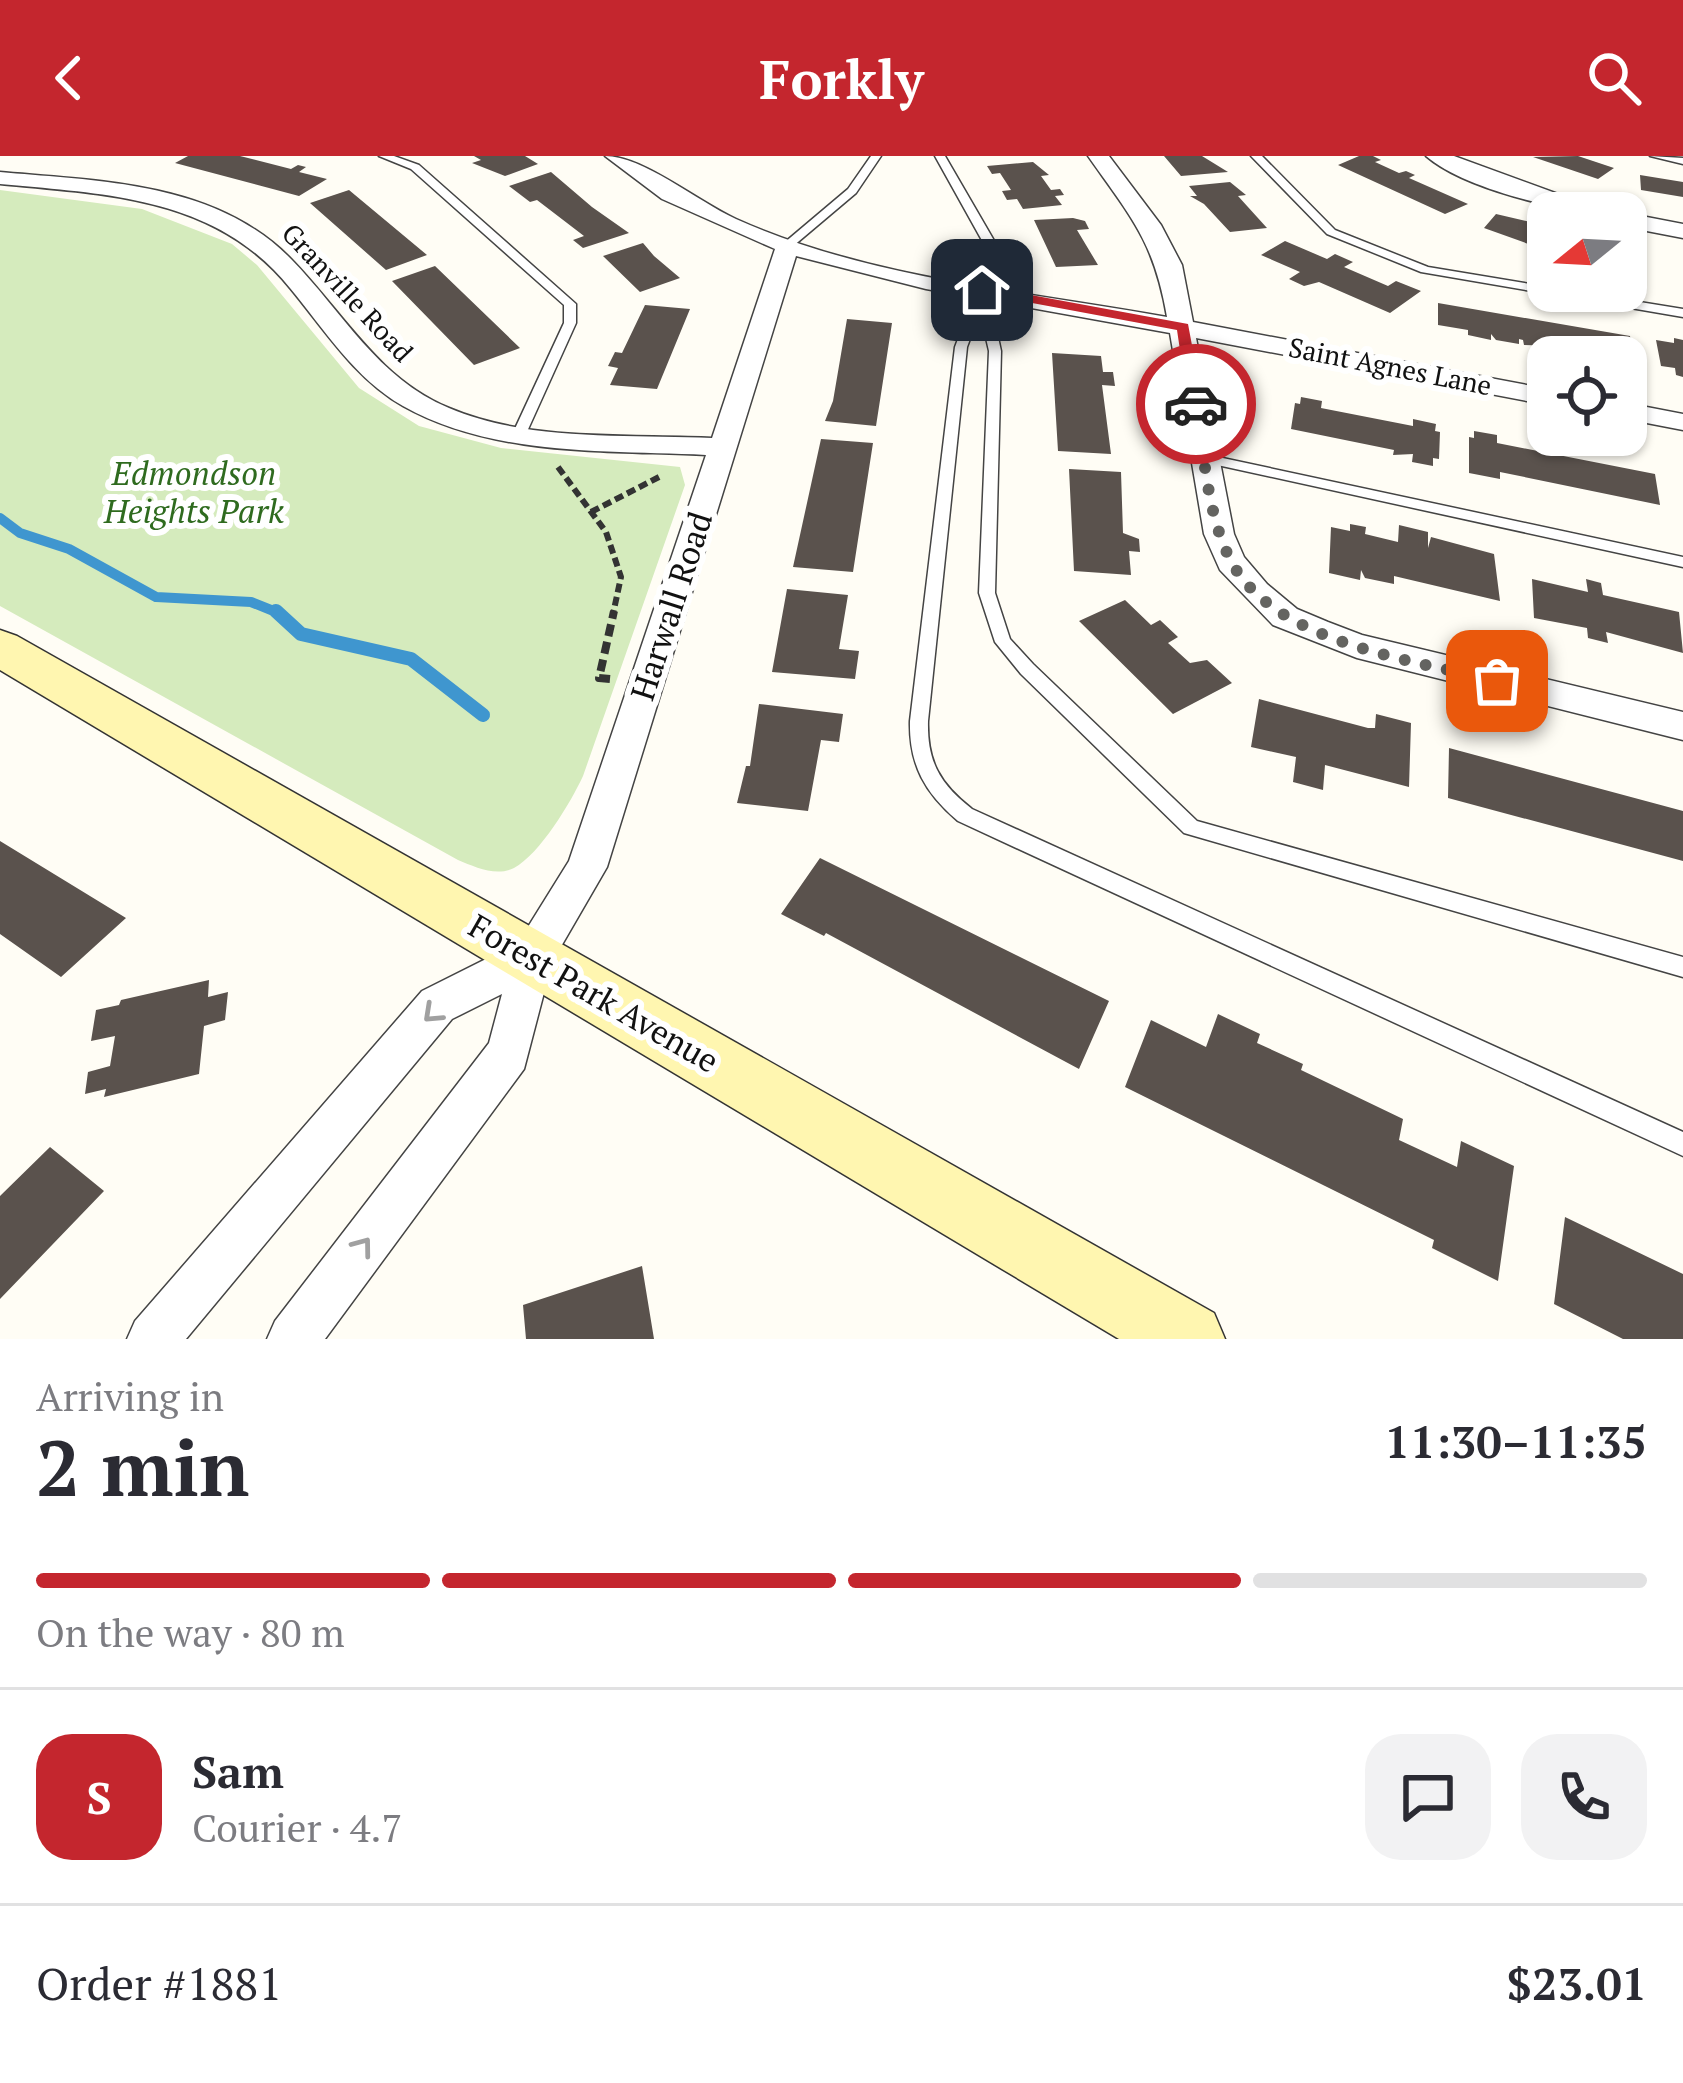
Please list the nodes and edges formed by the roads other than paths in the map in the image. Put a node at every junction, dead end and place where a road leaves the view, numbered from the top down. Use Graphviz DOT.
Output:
graph roads {
  1 [pos="384,156"];
  2 [pos="615,156"];
  3 [pos="876,156"];
  4 [pos="940,156"];
  5 [pos="1098,156"];
  6 [pos="1256,156"];
  7 [pos="1436,156"];
  8 [pos="1655,156"];
  9 [pos="1683,161"];
  10 [pos="0,178"];
  11 [pos="1529,192"];
  12 [pos="1647,224"];
  13 [pos="1683,231"];
  14 [pos="788,245"];
  15 [pos="1527,287"];
  16 [pos="982,290"];
  17 [pos="1647,308"];
  18 [pos="1683,314"];
  19 [pos="1183,327"];
  20 [pos="1527,393"];
  21 [pos="1647,415"];
  22 [pos="1683,422"];
  23 [pos="520,433"];
  24 [pos="723,447"];
  25 [pos="1204,458"];
  26 [pos="1683,562"];
  27 [pos="0,648"];
  28 [pos="1683,727"];
  29 [pos="533,957"];
  30 [pos="1683,967"];
  31 [pos="1683,1144"];
  32 [pos="153,1339"];
  33 [pos="293,1339"];
  34 [pos="1188,1339"];
  1 -- 23 [label="lane"];
  2 -- 14 [label="street, Saint Agnes Lane"];
  3 -- 14 [label="lane"];
  4 -- 16 [label="lane"];
  5 -- 19 [label="street"];
  6 -- 15 [label="lane"];
  7 -- 11 [label="street"];
  8 -- 9 [label="lane"];
  10 -- 23 [label="street, Granville Road"];
  12 -- 13 [label="street"];
  14 -- 16 [label="street, Saint Agnes Lane"];
  14 -- 24 [label="street, Harwall Road"];
  16 -- 19 [label="street, Saint Agnes Lane"];
  16 -- 30 [label="lane"];
  16 -- 31 [label="lane"];
  17 -- 18 [label="lane"];
  19 -- 20 [label="street, Saint Agnes Lane"];
  19 -- 25 [label="street"];
  21 -- 22 [label="street"];
  23 -- 24 [label="street, Granville Road"];
  24 -- 29 [label="street, Harwall Road"];
  25 -- 26 [label="lane"];
  25 -- 28 [label="street"];
  27 -- 29 [label="street, Forest Park Avenue"];
  29 -- 32 [label="street, one-way"];
  33 -- 29 [label="street, Harwall Road, one-way"];
  29 -- 34 [label="street, Forest Park Avenue"];
}
